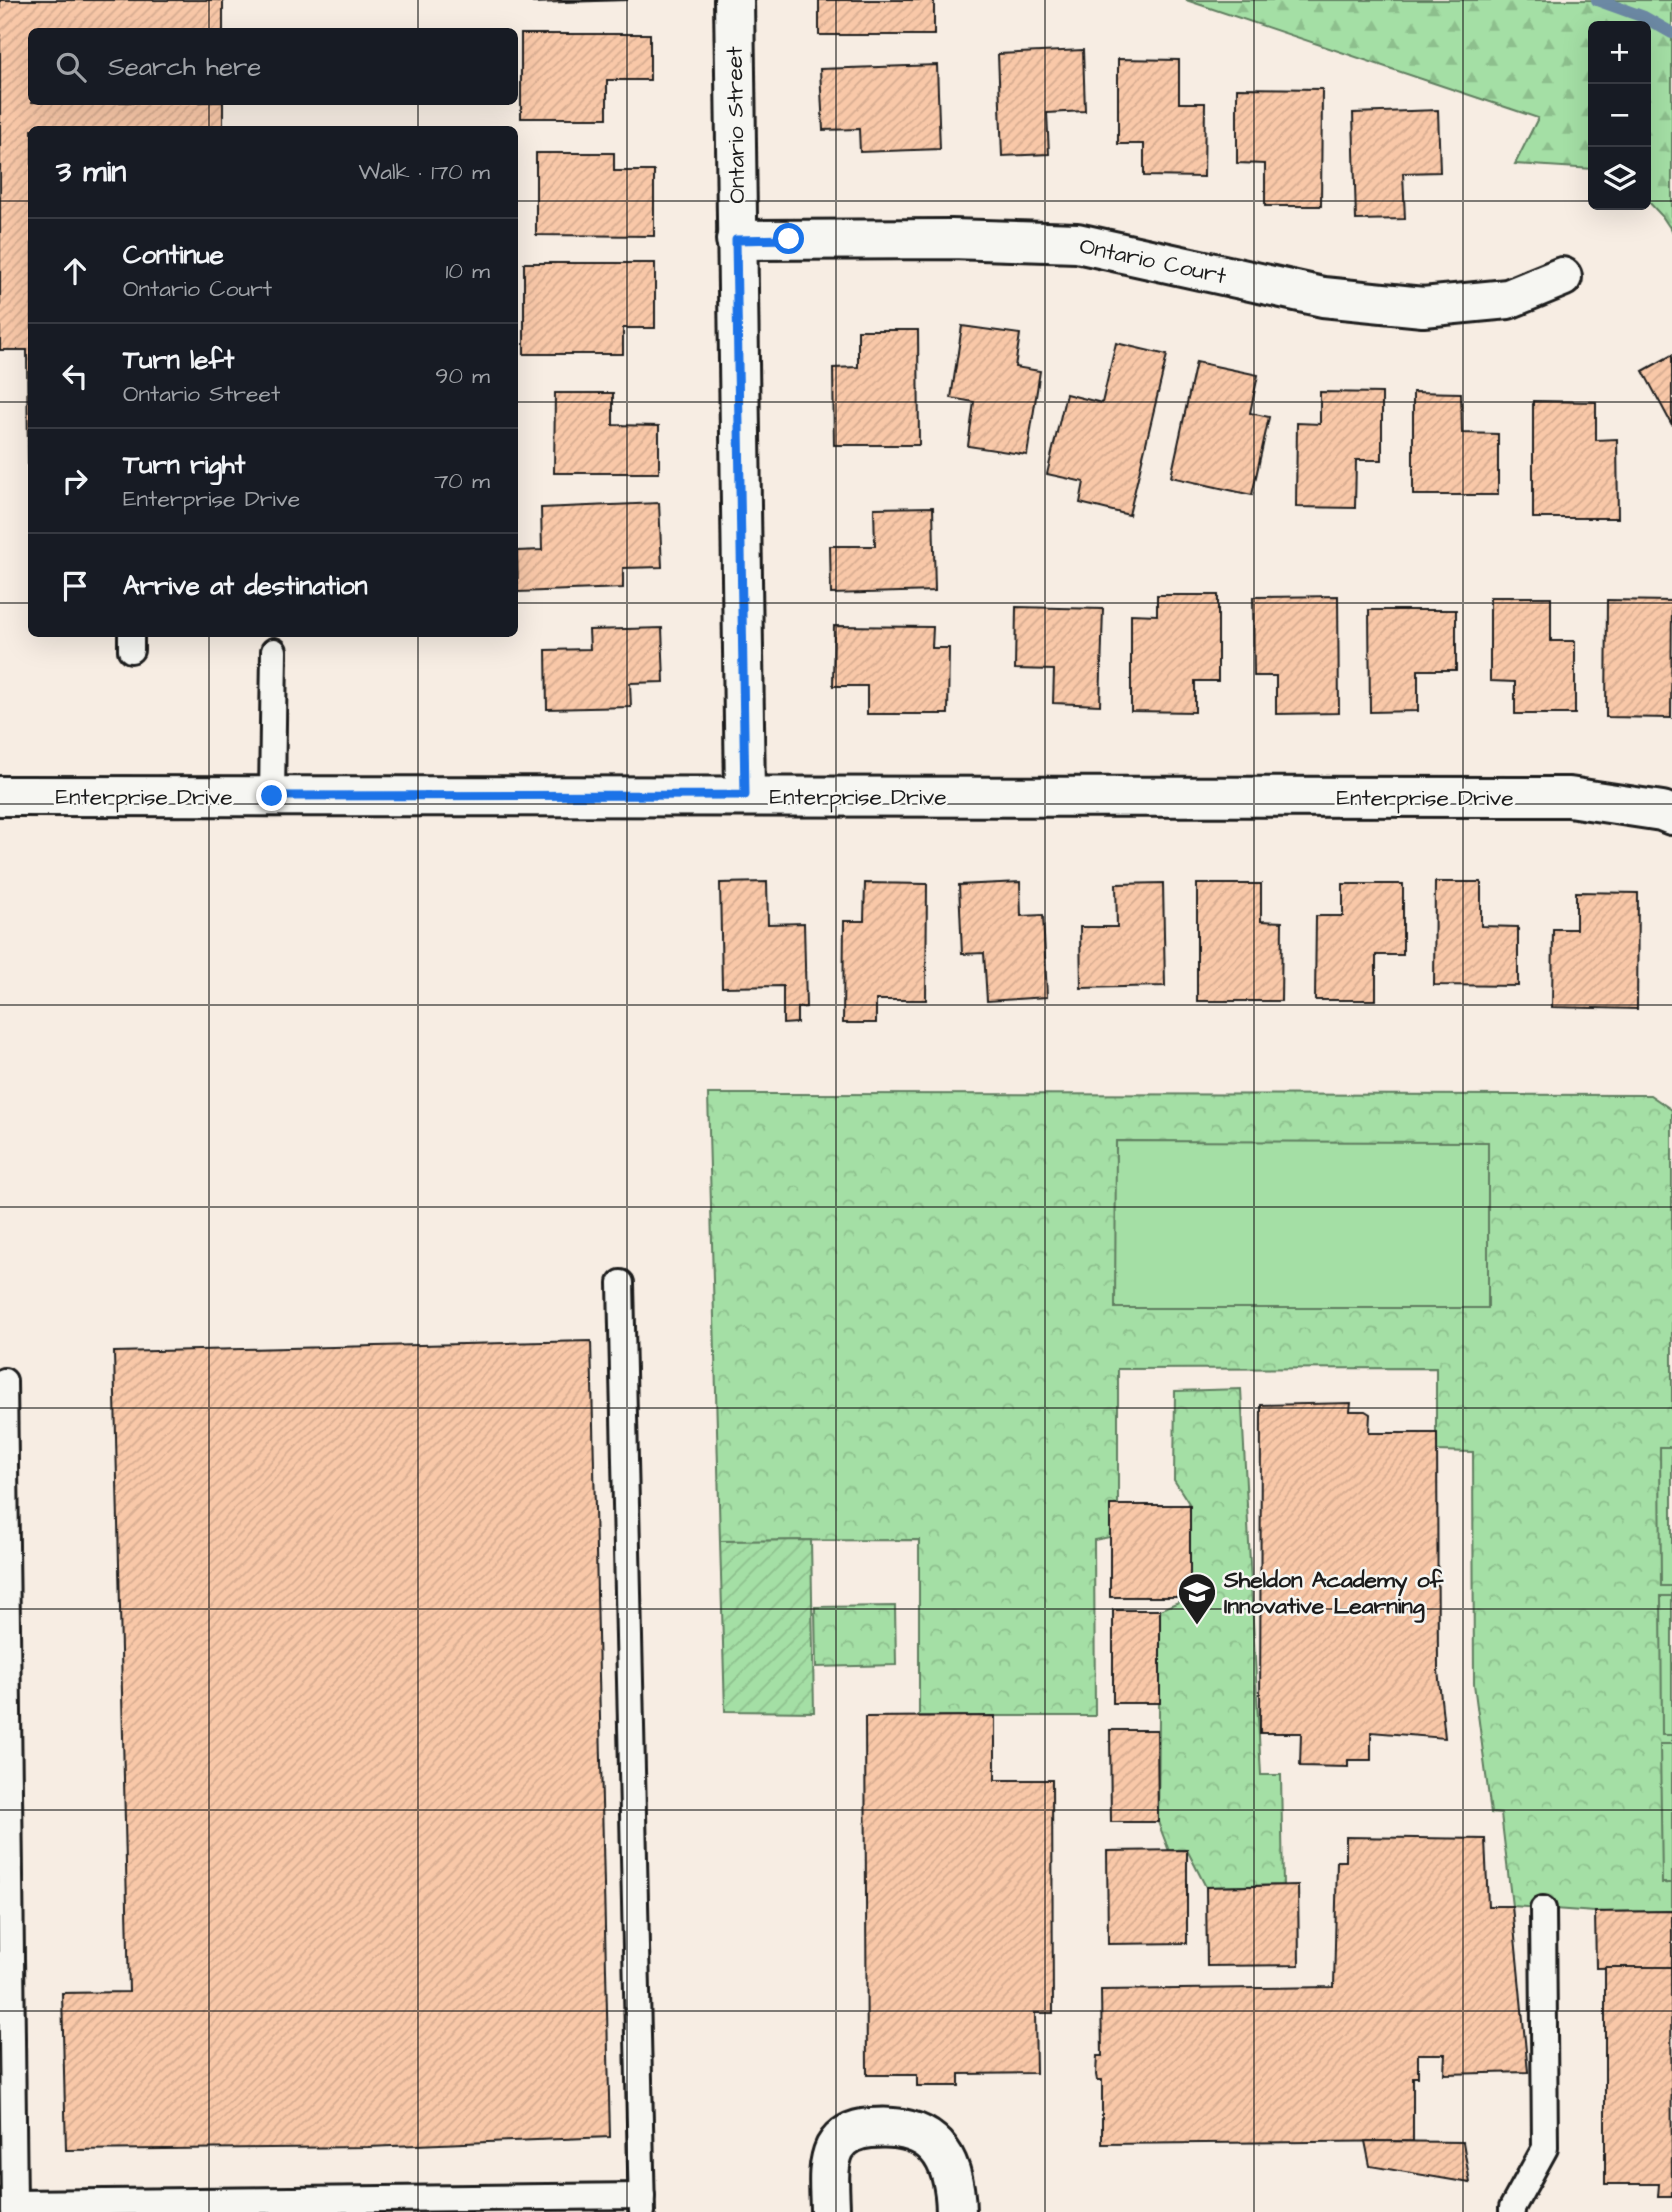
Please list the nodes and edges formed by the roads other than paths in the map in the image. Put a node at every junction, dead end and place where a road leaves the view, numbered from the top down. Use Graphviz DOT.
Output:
graph roads {
  1 [pos="734,0"];
  2 [pos="736,240"];
  3 [pos="1562,277"];
  4 [pos="274,651"];
  5 [pos="745,795"];
  6 [pos="0,796"];
  7 [pos="272,796"];
  8 [pos="1672,815"];
  9 [pos="621,1283"];
  10 [pos="4,1381"];
  11 [pos="1543,1909"];
  12 [pos="642,2204"];
  13 [pos="14,2207"];
  14 [pos="830,2212"];
  15 [pos="956,2212"];
  16 [pos="1512,2212"];
  1 -- 2 [label="street, Ontario Street"];
  2 -- 3 [label="street, Ontario Court"];
  2 -- 5 [label="street, Ontario Street"];
  4 -- 7 [label="lane"];
  5 -- 7 [label="street, Enterprise Drive"];
  5 -- 8 [label="street, Enterprise Drive"];
  6 -- 7 [label="street, Enterprise Drive"];
  9 -- 12 [label="lane"];
  10 -- 13 [label="lane"];
  11 -- 16 [label="lane"];
  12 -- 13 [label="lane"];
  14 -- 15 [label="street"];
}
